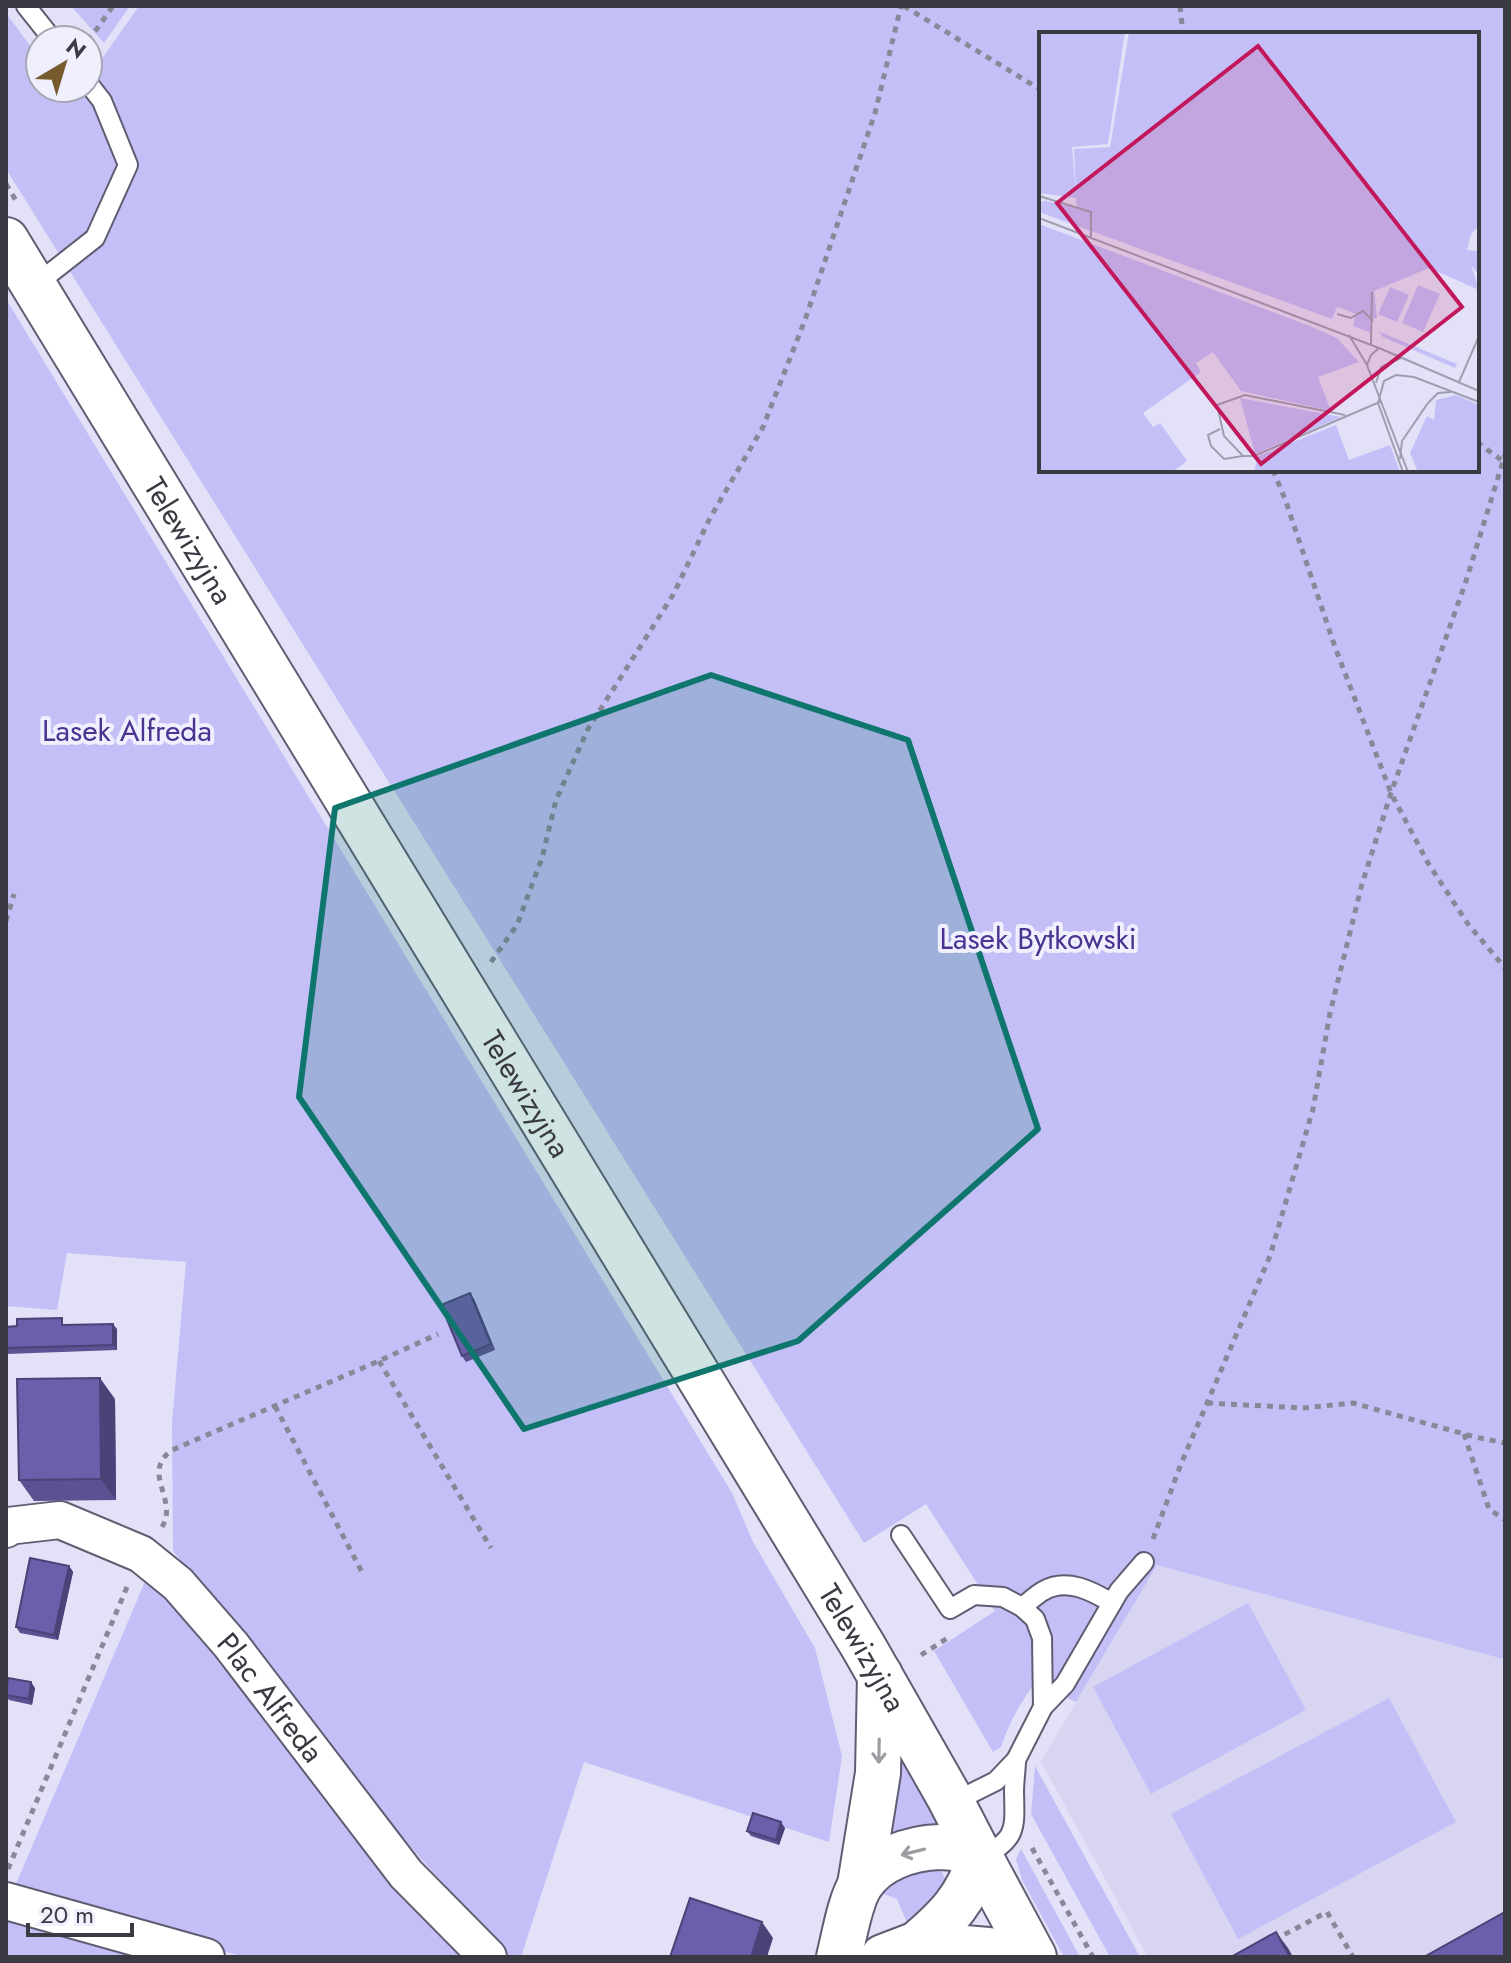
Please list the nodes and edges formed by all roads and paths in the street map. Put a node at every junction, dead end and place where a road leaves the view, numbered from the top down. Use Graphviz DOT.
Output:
graph roads {
  1 [pos="26,6"];
  2 [pos="113,6"];
  3 [pos="903,6"];
  4 [pos="1180,6"];
  5 [pos="40,24"];
  6 [pos="99,24"];
  7 [pos="1183,32"];
  8 [pos="1039,89"];
  9 [pos="103,104"];
  10 [pos="6,240"];
  11 [pos="34,286"];
  12 [pos="1479,443"];
  13 [pos="1504,459"];
  14 [pos="1274,472"];
  15 [pos="1391,793"];
  16 [pos="14,894"];
  17 [pos="6,921"];
  18 [pos="488,966"];
  19 [pos="1505,968"];
  20 [pos="438,1334"];
  21 [pos="379,1361"];
  22 [pos="1207,1403"];
  23 [pos="275,1406"];
  24 [pos="1463,1433"];
  25 [pos="1505,1443"];
  26 [pos="1505,1520"];
  27 [pos="6,1529"];
  28 [pos="901,1535"];
  29 [pos="491,1548"];
  30 [pos="141,1554"];
  31 [pos="1144,1562"];
  32 [pos="362,1572"];
  33 [pos="1112,1603"];
  34 [pos="1022,1607"];
  35 [pos="880,1673"];
  36 [pos="1043,1707"];
  37 [pos="1016,1760"];
  38 [pos="952,1803"];
  39 [pos="1016,1819"];
  40 [pos="979,1855"];
  41 [pos="6,1875"];
  42 [pos="860,1885"];
  43 [pos="6,1901"];
  44 [pos="1266,1944"];
  45 [pos="900,1950"];
  46 [pos="206,1957"];
  47 [pos="488,1957"];
  48 [pos="839,1957"];
  49 [pos="1004,1957"];
  50 [pos="1034,1957"];
  51 [pos="1093,1957"];
  52 [pos="1353,1957"];
  1 -- 5 [label="lane"];
  2 -- 6 [label="path"];
  3 -- 8 [label="path"];
  3 -- 18 [label="path"];
  4 -- 7 [label="path"];
  9 -- 11 [label="lane"];
  10 -- 11 [label="street, Telewizyjna"];
  11 -- 35 [label="street, Telewizyjna"];
  12 -- 13 [label="path"];
  13 -- 15 [label="path"];
  14 -- 15 [label="path"];
  15 -- 19 [label="path"];
  15 -- 22 [label="path"];
  16 -- 17 [label="path"];
  20 -- 21 [label="path"];
  21 -- 23 [label="path"];
  21 -- 29 [label="path"];
  22 -- 24 [label="path"];
  22 -- 31 [label="path"];
  23 -- 30 [label="path"];
  23 -- 32 [label="path"];
  24 -- 25 [label="path"];
  24 -- 26 [label="path"];
  27 -- 30 [label="street, Plac Alfreda"];
  28 -- 34 [label="lane"];
  30 -- 41 [label="path"];
  30 -- 47 [label="street, Plac Alfreda"];
  31 -- 33 [label="lane"];
  33 -- 34 [label="lane"];
  33 -- 36 [label="lane"];
  34 -- 36 [label="lane"];
  35 -- 38 [label="street, Telewizyjna"];
  35 -- 42 [label="street, one-way"];
  36 -- 37 [label="lane"];
  37 -- 38 [label="lane"];
  37 -- 39 [label="lane"];
  38 -- 40 [label="street, Telewizyjna"];
  39 -- 40 [label="lane"];
  39 -- 51 [label="path"];
  40 -- 42 [label="street, one-way"];
  40 -- 45 [label="street"];
  40 -- 50 [label="street, Telewizyjna"];
  42 -- 48 [label="street"];
  43 -- 46 [label="street"];
  44 -- 52 [label="path"];
  45 -- 49 [label="street"];
}
